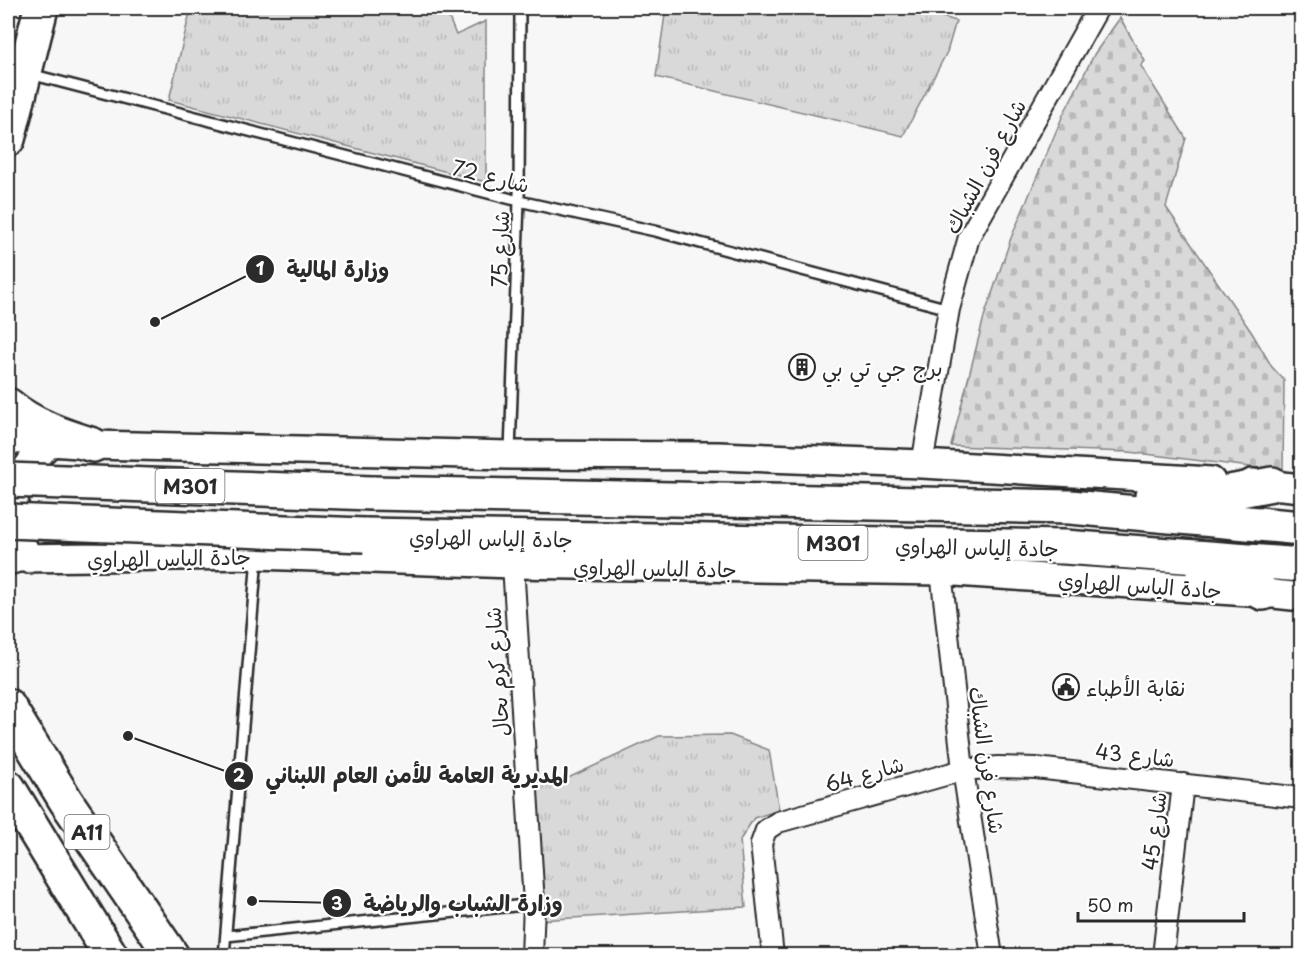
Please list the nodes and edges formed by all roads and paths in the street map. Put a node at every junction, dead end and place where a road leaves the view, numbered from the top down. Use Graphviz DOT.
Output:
graph roads {
  1 [pos="21,8"];
  2 [pos="41,8"];
  3 [pos="519,8"];
  4 [pos="1094,10"];
  5 [pos="16,68"];
  6 [pos="8,138"];
  7 [pos="519,201"];
  8 [pos="949,309"];
  9 [pos="8,405"];
  10 [pos="8,439"];
  11 [pos="50,443"];
  12 [pos="93,446"];
  13 [pos="510,455"];
  14 [pos="922,464"];
  15 [pos="8,480"];
  16 [pos="1287,486"];
  17 [pos="1070,507"];
  18 [pos="8,521"];
  19 [pos="1302,528"];
  20 [pos="364,535"];
  21 [pos="1064,547"];
  22 [pos="257,555"];
  23 [pos="18,560"];
  24 [pos="513,564"];
  25 [pos="1302,565"];
  26 [pos="941,571"];
  27 [pos="1263,593"];
  28 [pos="1302,597"];
  29 [pos="8,706"];
  30 [pos="963,770"];
  31 [pos="1183,784"];
  32 [pos="8,787"];
  33 [pos="1302,798"];
  34 [pos="534,904"];
  35 [pos="226,936"];
  36 [pos="111,956"];
  37 [pos="172,956"];
  38 [pos="224,956"];
  39 [pos="532,956"];
  40 [pos="772,956"];
  41 [pos="992,956"];
  42 [pos="1163,956"];
  1 -- 5 [label="highway"];
  2 -- 5 [label="highway"];
  3 -- 7 [label="lane, شارع 75"];
  4 -- 8 [label="street, شارع فرن الشباك"];
  5 -- 6 [label="highway"];
  5 -- 7 [label="lane, شارع 72"];
  7 -- 8 [label="lane, شارع 72"];
  7 -- 13 [label="lane, شارع 75"];
  8 -- 14 [label="street, شارع فرن الشباك"];
  9 -- 12 [label="highway"];
  10 -- 11 [label="street"];
  11 -- 12 [label="street"];
  11 -- 23 [label="street"];
  12 -- 13 [label="street"];
  13 -- 14 [label="street"];
  14 -- 16 [label="street"];
  15 -- 17 [label="highway, جادة إلياس الهراوي / M301, bridge"];
  16 -- 17 [label="highway"];
  17 -- 19 [label="highway, جادة إلياس الهراوي / M301"];
  18 -- 20 [label="highway, جادة الياس الهراوي / M301, bridge"];
  20 -- 21 [label="highway, جادة إلياس الهراوي / M301"];
  21 -- 25 [label="highway, جادة إلياس الهراوي / M301"];
  21 -- 27 [label="highway"];
  22 -- 23 [label="street, جادة الياس الهراوي"];
  22 -- 24 [label="street, جادة الياس الهراوي"];
  22 -- 35 [label="lane"];
  24 -- 26 [label="street, جادة الياس الهراوي"];
  24 -- 34 [label="street, شارع كرم ىحال"];
  26 -- 27 [label="street, جادة الياس الهراوي"];
  26 -- 30 [label="street, شارع فرن الشباك"];
  27 -- 28 [label="street, جادة الياس الهراوي"];
  29 -- 37 [label="highway, A11"];
  30 -- 31 [label="street, شارع 43"];
  30 -- 40 [label="street, شارع 64"];
  30 -- 41 [label="street, شارع فرن الشباك"];
  31 -- 33 [label="street, شارع 43"];
  31 -- 42 [label="street, شارع 45"];
  32 -- 36 [label="highway, A11"];
  34 -- 35 [label="lane"];
  34 -- 39 [label="street, شارع كرم ىحال"];
  35 -- 38 [label="lane"];
}
